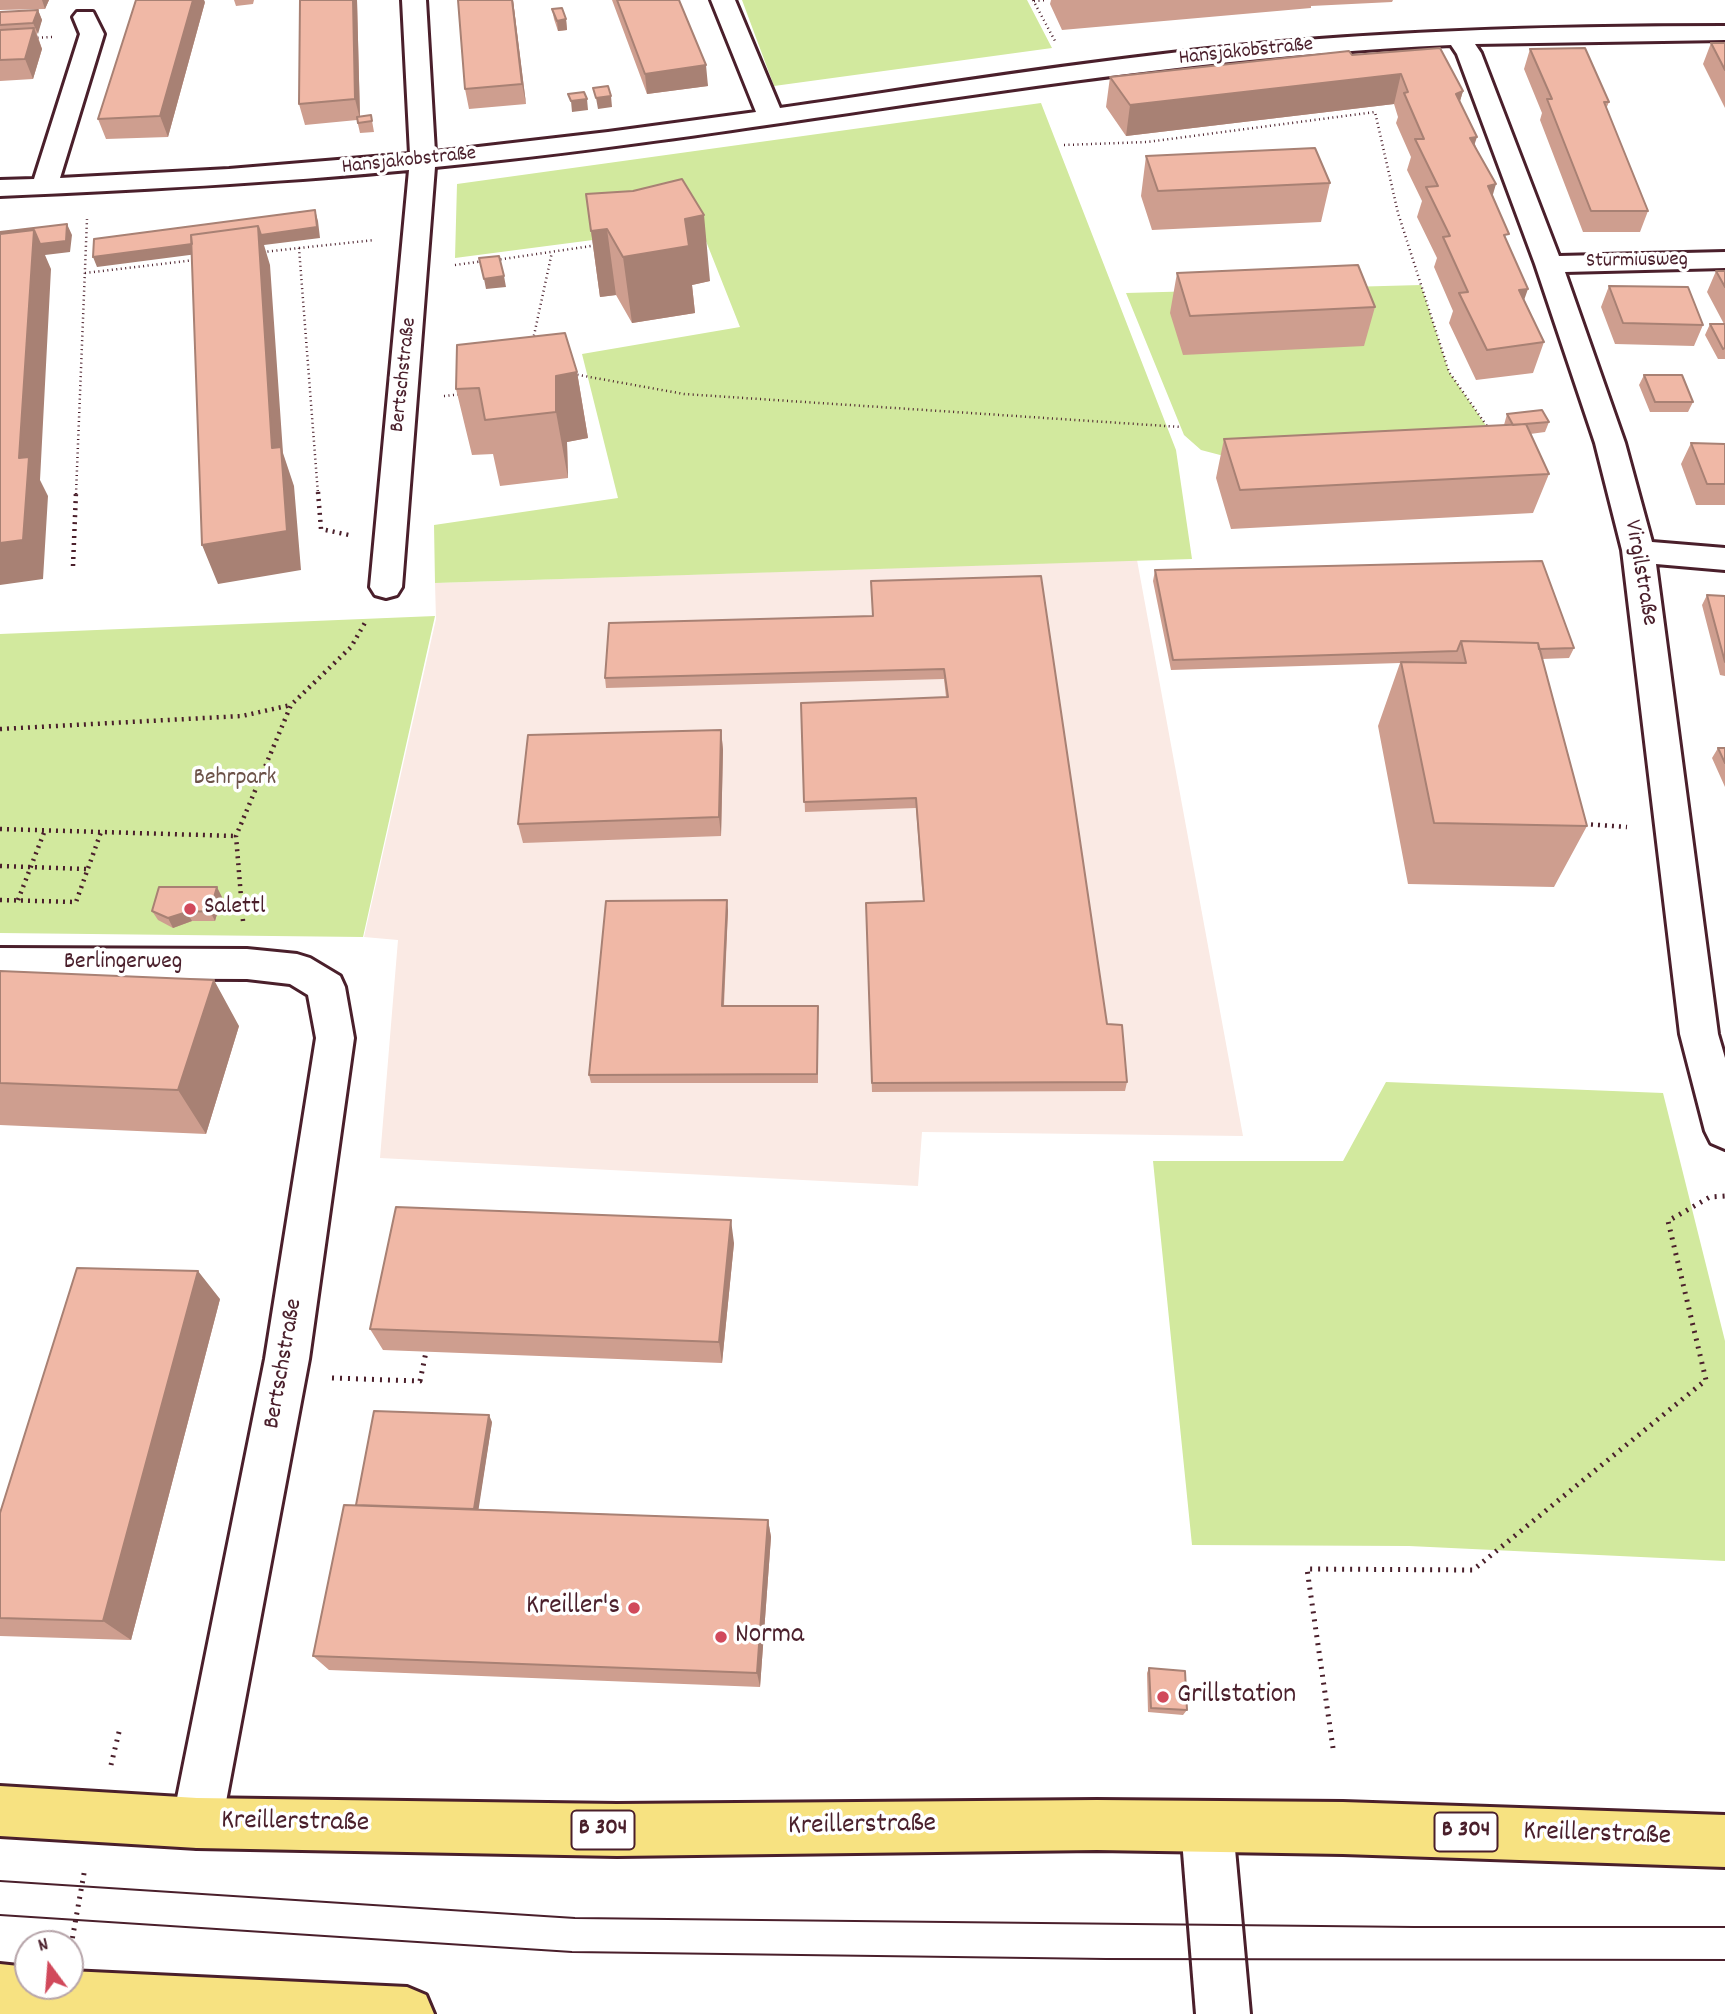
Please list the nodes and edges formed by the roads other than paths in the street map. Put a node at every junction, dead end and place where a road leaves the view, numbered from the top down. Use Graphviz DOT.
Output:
graph roads {
  1 [pos="414,0"];
  2 [pos="723,0"];
  3 [pos="88,26"];
  4 [pos="1725,33"];
  5 [pos="1458,38"];
  6 [pos="771,117"];
  7 [pos="423,163"];
  8 [pos="44,187"];
  9 [pos="0,188"];
  10 [pos="1725,260"];
  11 [pos="1549,264"];
  12 [pos="1638,550"];
  13 [pos="1725,559"];
  14 [pos="386,587"];
  15 [pos="0,963"];
  16 [pos="247,964"];
  17 [pos="1725,1131"];
  18 [pos="0,1811"];
  19 [pos="197,1823"];
  20 [pos="1207,1827"];
  21 [pos="1725,1841"];
  22 [pos="0,1991"];
  23 [pos="407,2014"];
  24 [pos="1223,2014"];
  1 -- 7 [label="street, Bertschstraße"];
  2 -- 6 [label="street"];
  3 -- 8 [label="street"];
  4 -- 5 [label="street, Hansjakobstraße"];
  5 -- 6 [label="street, Hansjakobstraße"];
  5 -- 11 [label="street, Virgilstraße"];
  6 -- 7 [label="street, Hansjakobstraße"];
  7 -- 8 [label="street, Hansjakobstraße"];
  7 -- 14 [label="street, Bertschstraße"];
  8 -- 9 [label="street, Hansjakobstraße"];
  10 -- 11 [label="street, Sturmiusweg"];
  11 -- 12 [label="street, Virgilstraße"];
  12 -- 13 [label="street"];
  12 -- 17 [label="street, Virgilstraße"];
  15 -- 16 [label="street, Berlingerweg"];
  16 -- 19 [label="street, Bertschstraße"];
  18 -- 19 [label="main road, Kreillerstraße / B 304"];
  19 -- 20 [label="main road, Kreillerstraße / B 304"];
  20 -- 21 [label="main road, Kreillerstraße / B 304"];
  20 -- 24 [label="street"];
  22 -- 23 [label="main road"];
}
